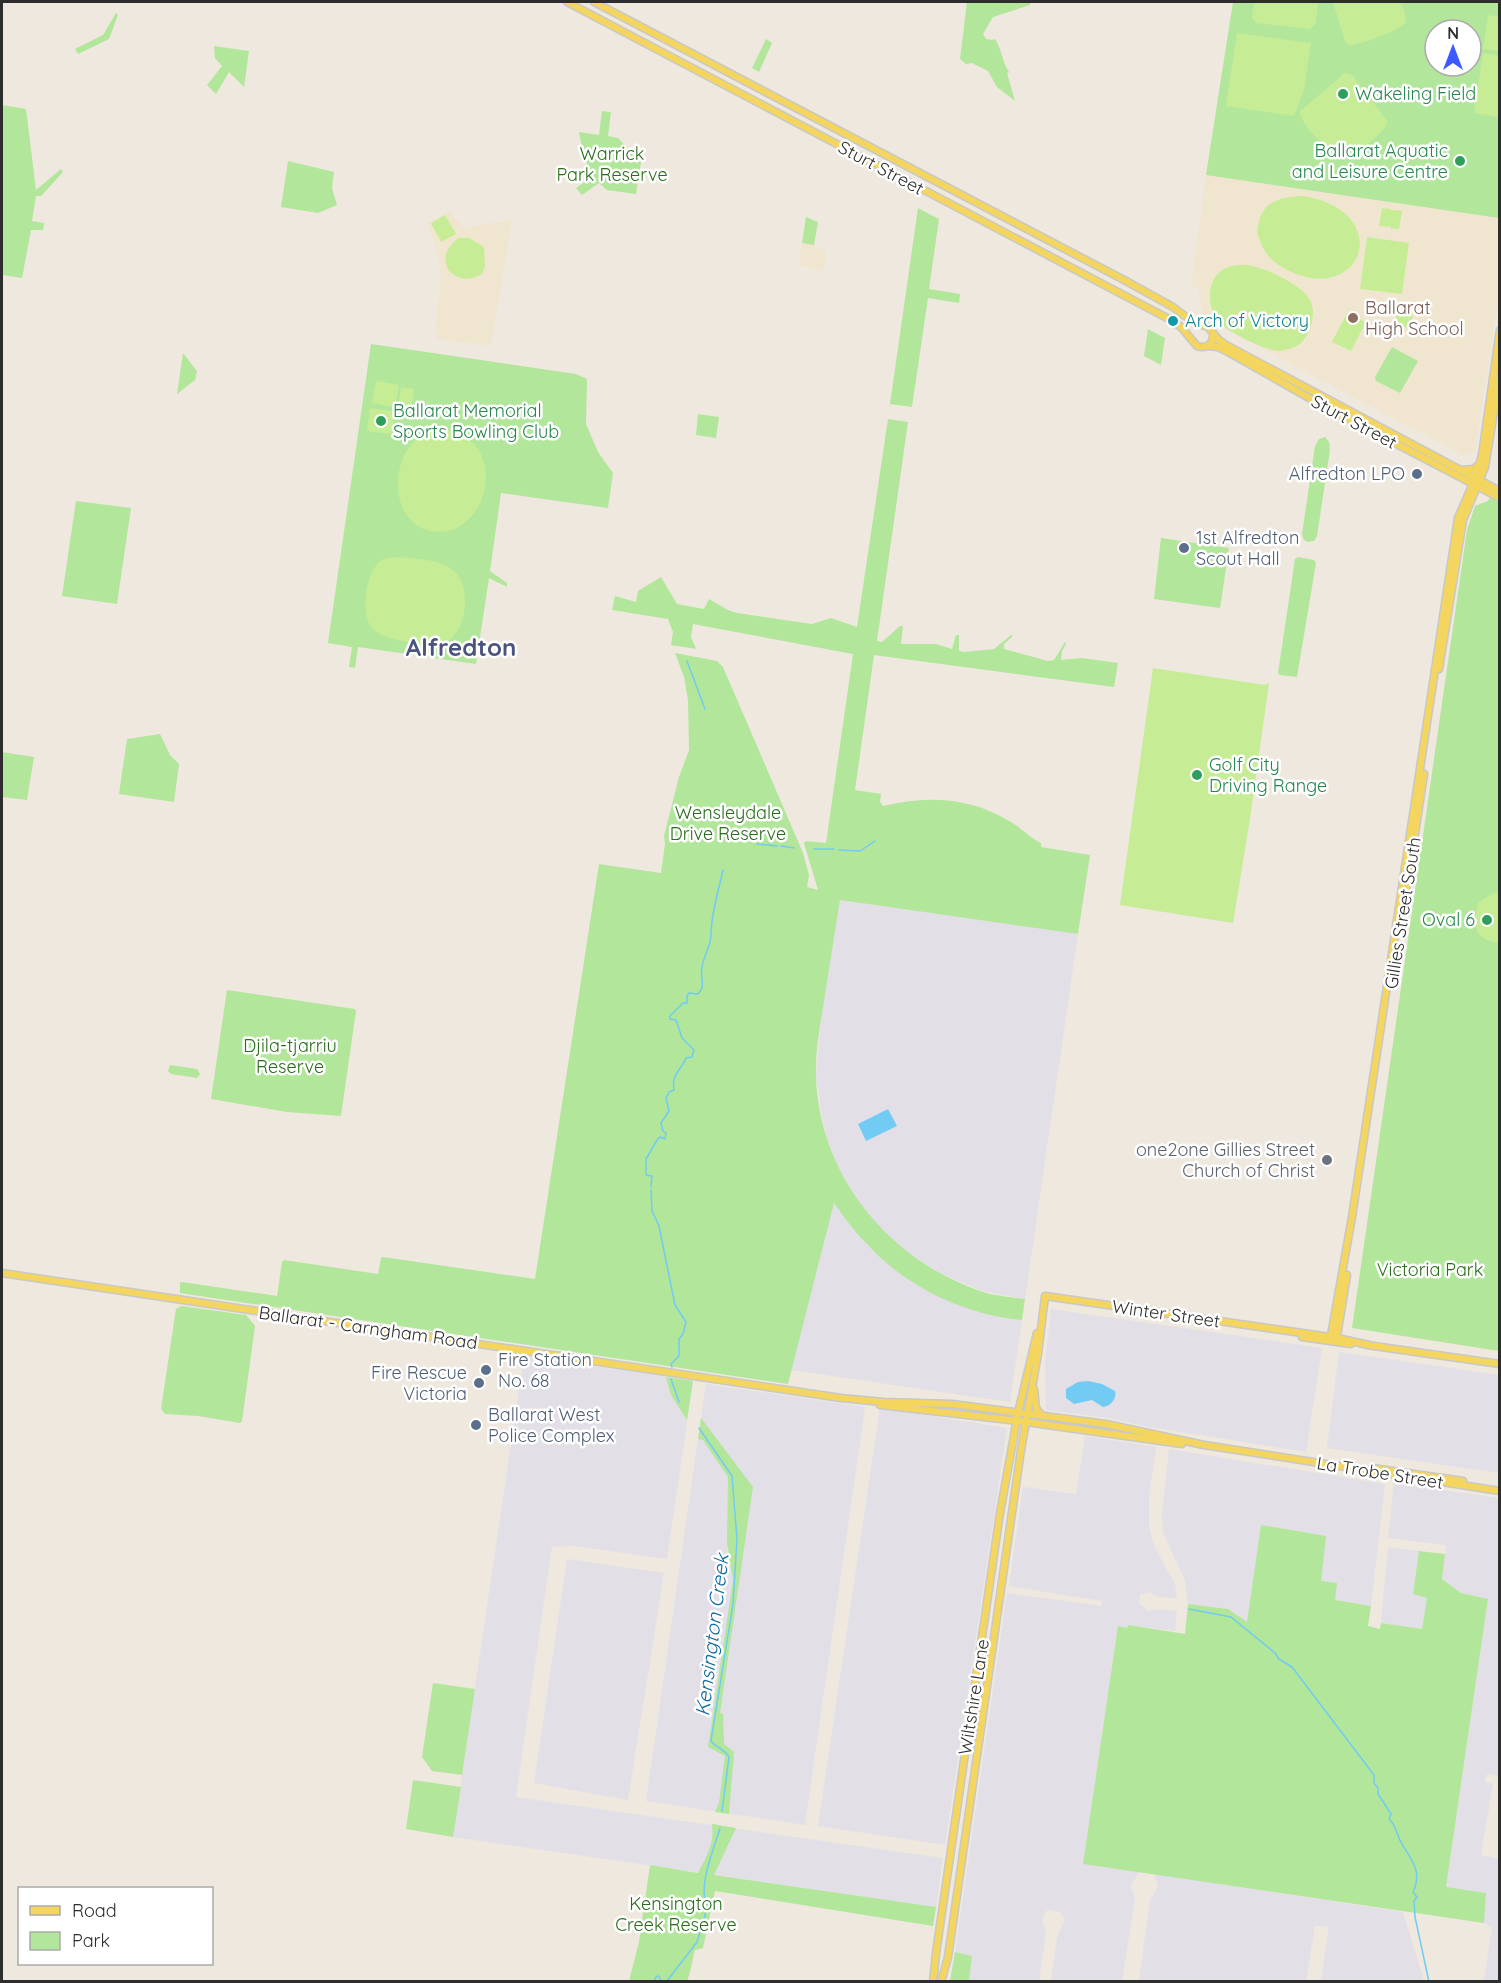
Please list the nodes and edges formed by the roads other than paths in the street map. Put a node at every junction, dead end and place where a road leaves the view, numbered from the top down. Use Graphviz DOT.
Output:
graph roads {
  1 [pos="567,2"];
  2 [pos="594,2"];
  3 [pos="630,20"];
  4 [pos="626,32"];
  5 [pos="1200,325"];
  6 [pos="1500,330"];
  7 [pos="1213,333"];
  8 [pos="1191,338"];
  9 [pos="1208,346"];
  10 [pos="1497,359"];
  11 [pos="1500,375"];
  12 [pos="1481,463"];
  13 [pos="1457,470"];
  14 [pos="1477,483"];
  15 [pos="1500,491"];
  16 [pos="1500,498"];
  17 [pos="1354,1217"];
  18 [pos="2,1273"];
  19 [pos="1042,1315"];
  20 [pos="1333,1340"];
  21 [pos="1498,1363"];
  22 [pos="1034,1377"];
  23 [pos="933,1402"];
  24 [pos="872,1403"];
  25 [pos="933,1410"];
  26 [pos="1018,1413"];
  27 [pos="1027,1414"];
  28 [pos="1042,1416"];
  29 [pos="1072,1420"];
  30 [pos="1017,1421"];
  31 [pos="1026,1422"];
  32 [pos="1091,1428"];
  33 [pos="1134,1430"];
  34 [pos="1164,1442"];
  35 [pos="1204,1445"];
  36 [pos="1018,1470"];
  37 [pos="1007,1475"];
  38 [pos="1500,1489"];
  39 [pos="1015,1495"];
  40 [pos="1002,1500"];
  41 [pos="991,1583"];
  42 [pos="1001,1585"];
  43 [pos="933,1982"];
  44 [pos="941,1982"];
  1 -- 4 [label="main road, Sturt Street"];
  2 -- 3 [label="main road, Sturt Street"];
  3 -- 4 [label="main road"];
  3 -- 5 [label="main road, Sturt Street"];
  4 -- 8 [label="main road, Sturt Street"];
  5 -- 7 [label="main road"];
  5 -- 8 [label="main road"];
  6 -- 10 [label="main road"];
  7 -- 9 [label="main road"];
  7 -- 13 [label="main road, Sturt Street"];
  8 -- 9 [label="main road"];
  9 -- 14 [label="main road, Sturt Street"];
  10 -- 12 [label="main road"];
  11 -- 14 [label="main road"];
  12 -- 13 [label="main road"];
  12 -- 14 [label="main road"];
  13 -- 14 [label="main road, Sturt Street"];
  14 -- 15 [label="main road, Sturt Street"];
  14 -- 16 [label="main road, Sturt Street"];
  14 -- 17 [label="main road, Gillies Street South"];
  17 -- 20 [label="main road, Gillies Street South"];
  17 -- 20 [label="main road, Gillies Street South"];
  18 -- 24 [label="main road, Ballarat - Carngham Road"];
  19 -- 20 [label="main road, Winter Street"];
  19 -- 22 [label="main road"];
  19 -- 26 [label="main road, Wiltshire Lane"];
  20 -- 21 [label="main road, Winter Street"];
  22 -- 27 [label="main road, Wiltshire Lane"];
  22 -- 28 [label="main road"];
  23 -- 24 [label="main road, Ballarat - Carngham Road"];
  23 -- 25 [label="main road"];
  23 -- 26 [label="main road, Ballarat - Carngham Road"];
  24 -- 25 [label="main road, Ballarat - Carngham Road"];
  25 -- 30 [label="main road, Ballarat - Carngham Road"];
  26 -- 27 [label="main road, Ballarat - Carngham Road"];
  26 -- 30 [label="main road, Wiltshire Lane"];
  27 -- 28 [label="main road, La Trobe Street"];
  27 -- 31 [label="main road, Wiltshire Lane"];
  28 -- 29 [label="main road, La Trobe Street"];
  29 -- 32 [label="main road"];
  29 -- 33 [label="main road, La Trobe Street"];
  30 -- 31 [label="main road, Ballarat - Carngham Road"];
  30 -- 37 [label="main road, Wiltshire Lane"];
  31 -- 32 [label="main road, La Trobe Street"];
  31 -- 36 [label="main road, Wiltshire Lane"];
  32 -- 34 [label="main road, La Trobe Street"];
  33 -- 34 [label="main road"];
  33 -- 35 [label="main road, La Trobe Street"];
  34 -- 35 [label="main road, La Trobe Street"];
  35 -- 38 [label="main road, La Trobe Street"];
  36 -- 37 [label="main road"];
  36 -- 39 [label="main road, Wiltshire Lane"];
  37 -- 40 [label="main road, Wiltshire Lane"];
  39 -- 40 [label="main road"];
  39 -- 42 [label="main road, Wiltshire Lane"];
  40 -- 41 [label="main road, Wiltshire Lane"];
  41 -- 42 [label="main road"];
  41 -- 43 [label="main road, Wiltshire Lane"];
  42 -- 44 [label="main road, Wiltshire Lane"];
}
